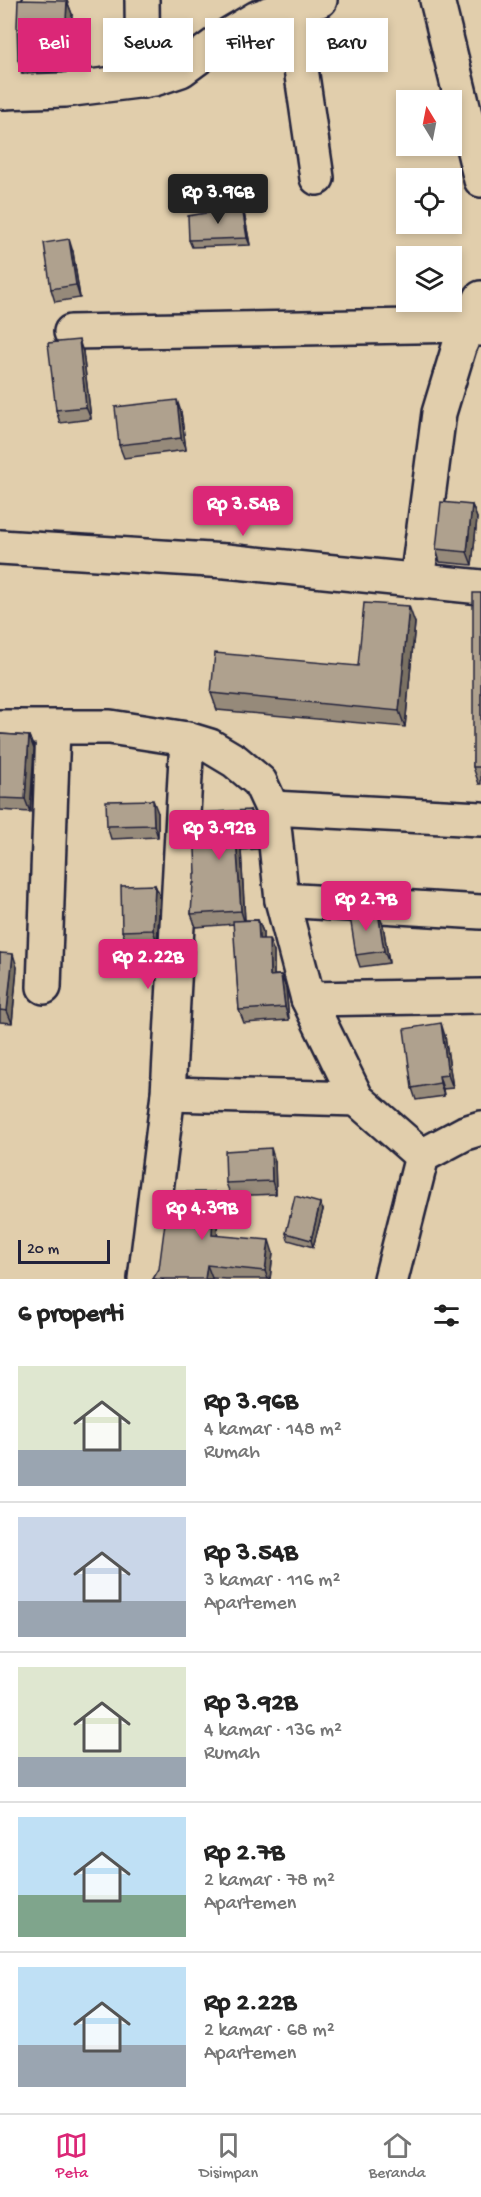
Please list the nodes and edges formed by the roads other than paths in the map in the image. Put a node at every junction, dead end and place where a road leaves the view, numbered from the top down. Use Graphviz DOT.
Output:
graph roads {
  1 [pos="4,0"];
  2 [pos="142,0"];
  3 [pos="437,0"];
  4 [pos="301,2"];
  5 [pos="143,81"];
  6 [pos="3,92"];
  7 [pos="317,178"];
  8 [pos="481,180"];
  9 [pos="477,318"];
  10 [pos="72,332"];
  11 [pos="0,547"];
  12 [pos="417,581"];
  13 [pos="481,587"];
  14 [pos="0,727"];
  15 [pos="53,728"];
  16 [pos="187,739"];
  17 [pos="272,808"];
  18 [pos="481,819"];
  19 [pos="282,900"];
  20 [pos="481,912"];
  21 [pos="44,987"];
  22 [pos="481,996"];
  23 [pos="308,999"];
  24 [pos="168,1094"];
  25 [pos="357,1099"];
  26 [pos="481,1128"];
  27 [pos="422,1156"];
  28 [pos="145,1279"];
  29 [pos="392,1279"];
  1 -- 6 [label="street"];
  2 -- 5 [label="street"];
  3 -- 8 [label="street"];
  4 -- 5 [label="street"];
  4 -- 7 [label="street"];
  5 -- 6 [label="street"];
  9 -- 10 [label="street"];
  9 -- 12 [label="street"];
  11 -- 12 [label="street"];
  12 -- 13 [label="street"];
  14 -- 15 [label="street"];
  15 -- 16 [label="street"];
  15 -- 21 [label="street"];
  16 -- 17 [label="street"];
  16 -- 24 [label="street"];
  17 -- 18 [label="street"];
  17 -- 19 [label="street"];
  19 -- 20 [label="street"];
  19 -- 23 [label="street"];
  22 -- 23 [label="street"];
  23 -- 25 [label="street"];
  24 -- 25 [label="street"];
  24 -- 28 [label="street"];
  25 -- 27 [label="street"];
  26 -- 27 [label="street"];
  27 -- 29 [label="street"];
}
